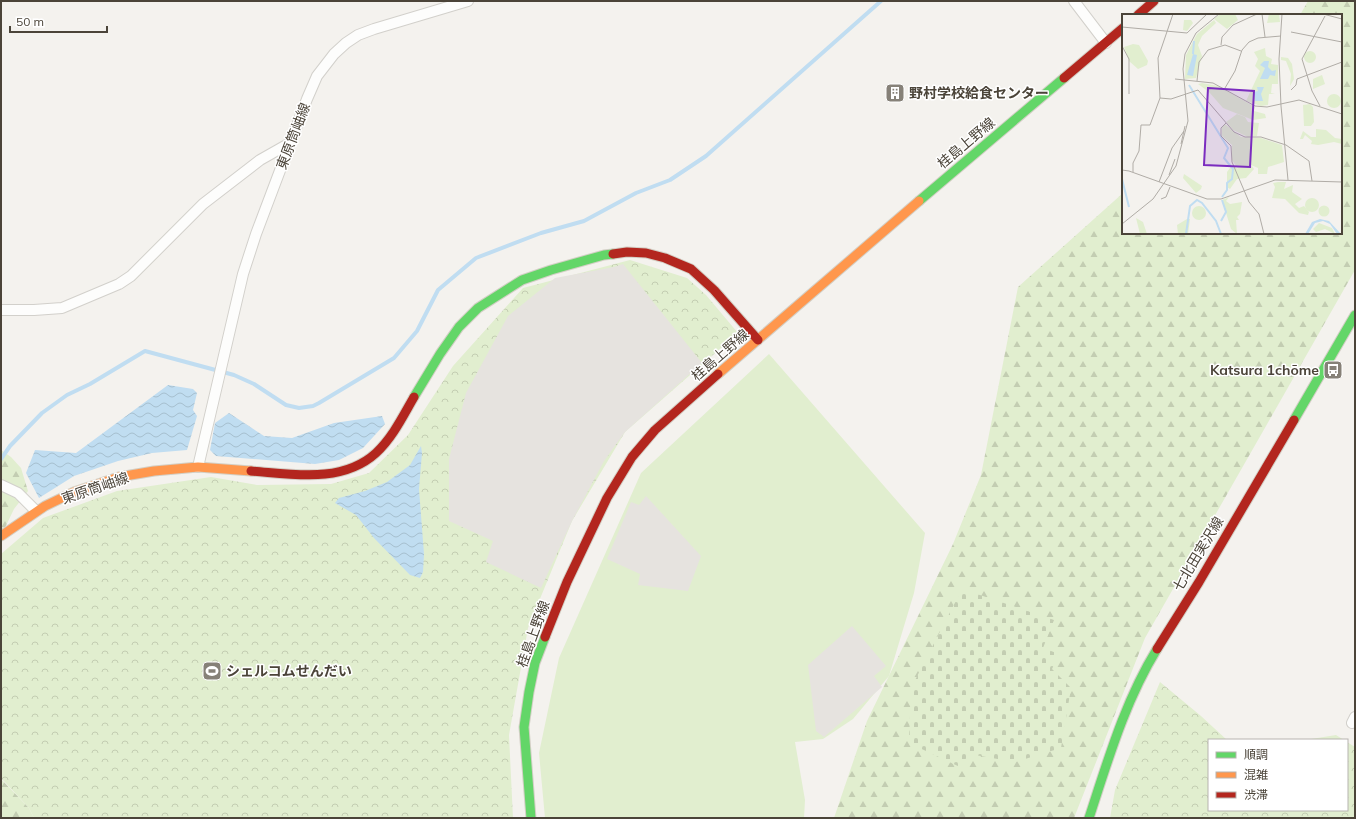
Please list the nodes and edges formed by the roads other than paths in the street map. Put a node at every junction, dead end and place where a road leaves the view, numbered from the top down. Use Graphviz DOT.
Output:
graph roads {
  1 [pos="468,1"];
  2 [pos="1074,1"];
  3 [pos="1154,1"];
  4 [pos="1139,14"];
  5 [pos="1122,29"];
  6 [pos="1106,43"];
  7 [pos="290,143"];
  8 [pos="1,310"];
  9 [pos="1355,315"];
  10 [pos="758,340"];
  11 [pos="198,466"];
  12 [pos="1,485"];
  13 [pos="36,511"];
  14 [pos="1,536"];
  15 [pos="531,818"];
  16 [pos="1089,818"];
  1 -- 7 [label="street, 東原筒岫線"];
  2 -- 6 [label="street"];
  3 -- 4 [label="street"];
  5 -- 6 [label="street, 桂島上野線"];
  6 -- 10 [label="street, 桂島上野線"];
  7 -- 8 [label="street"];
  7 -- 11 [label="street, 東原筒岫線"];
  9 -- 16 [label="street, 七北田実沢線"];
  10 -- 11 [label="street, 東原筒岫線"];
  10 -- 15 [label="street, 桂島上野線"];
  11 -- 13 [label="street, 東原筒岫線"];
  12 -- 13 [label="street"];
  13 -- 14 [label="street, 東原筒岫線"];
}
